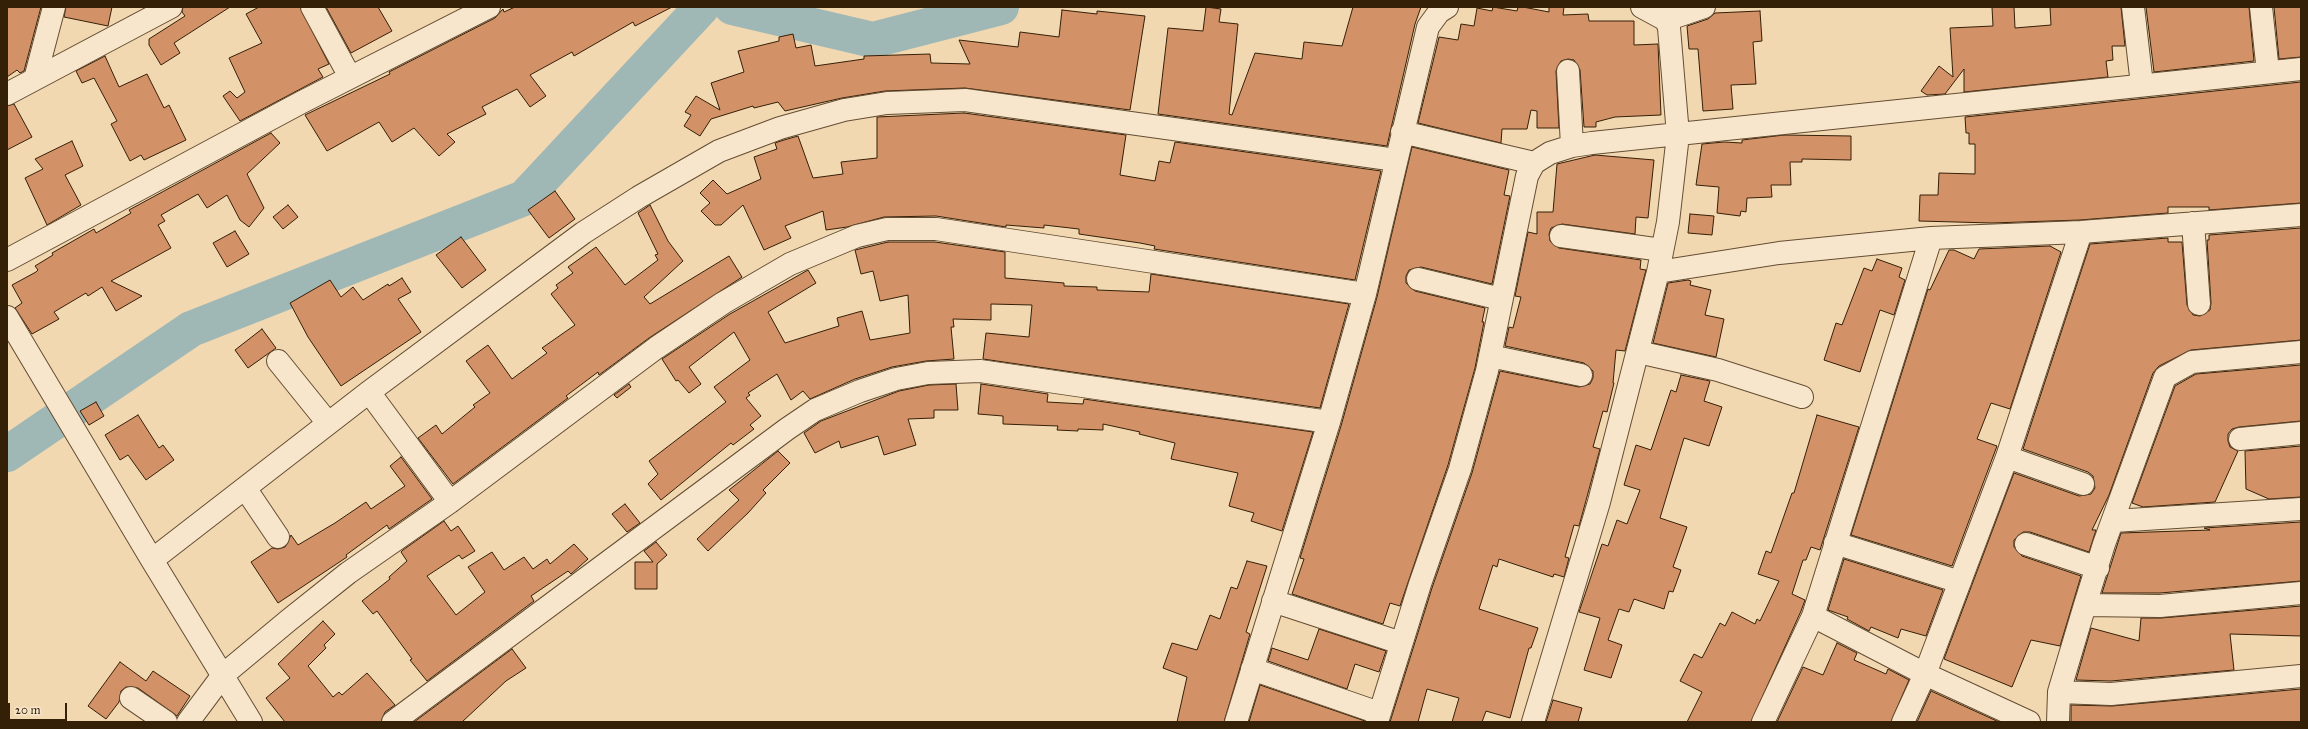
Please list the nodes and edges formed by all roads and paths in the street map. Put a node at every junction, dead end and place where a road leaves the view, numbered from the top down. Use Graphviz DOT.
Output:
graph roads {
  1 [pos="54,7"];
  2 [pos="171,7"];
  3 [pos="312,7"];
  4 [pos="489,7"];
  5 [pos="1447,7"];
  6 [pos="1642,7"];
  7 [pos="1704,7"];
  8 [pos="2133,7"];
  9 [pos="2261,7"];
  10 [pos="1666,20"];
  11 [pos="2301,69"];
  12 [pos="1568,71"];
  13 [pos="2268,72"];
  14 [pos="350,77"];
  15 [pos="35,79"];
  16 [pos="2142,85"];
  17 [pos="7,94"];
  18 [pos="1402,132"];
  19 [pos="1678,135"];
  20 [pos="1572,146"];
  21 [pos="1396,160"];
  22 [pos="1534,163"];
  23 [pos="2301,215"];
  24 [pos="2193,223"];
  25 [pos="2081,232"];
  26 [pos="1561,236"];
  27 [pos="1931,238"];
  28 [pos="1662,250"];
  29 [pos="7,260"];
  30 [pos="1658,272"];
  31 [pos="1418,279"];
  32 [pos="1364,294"];
  33 [pos="1501,299"];
  34 [pos="2199,304"];
  35 [pos="7,317"];
  36 [pos="1638,352"];
  37 [pos="2301,352"];
  38 [pos="1490,356"];
  39 [pos="278,361"];
  40 [pos="1581,375"];
  41 [pos="369,392"];
  42 [pos="1802,397"];
  43 [pos="1329,422"];
  44 [pos="328,424"];
  45 [pos="2301,433"];
  46 [pos="2240,439"];
  47 [pos="2007,457"];
  48 [pos="2083,484"];
  49 [pos="245,488"];
  50 [pos="450,502"];
  51 [pos="2301,509"];
  52 [pos="2114,521"];
  53 [pos="278,537"];
  54 [pos="1835,543"];
  55 [pos="2026,544"];
  56 [pos="152,560"];
  57 [pos="2098,568"];
  58 [pos="1960,582"];
  59 [pos="2301,593"];
  60 [pos="1273,601"];
  61 [pos="2085,605"];
  62 [pos="1813,616"];
  63 [pos="1401,643"];
  64 [pos="1252,670"];
  65 [pos="1925,674"];
  66 [pos="223,675"];
  67 [pos="2301,676"];
  68 [pos="2059,692"];
  69 [pos="131,698"];
  70 [pos="1378,718"];
  71 [pos="166,722"];
  72 [pos="188,722"];
  73 [pos="251,722"];
  74 [pos="393,722"];
  75 [pos="1236,722"];
  76 [pos="1533,722"];
  77 [pos="1763,722"];
  78 [pos="1903,722"];
  79 [pos="2029,722"];
  80 [pos="2058,722"];
  1 -- 15 [label="street"];
  2 -- 15 [label="street"];
  3 -- 14 [label="street"];
  4 -- 14 [label="street"];
  5 -- 18 [label="street"];
  6 -- 10 [label="street"];
  7 -- 10 [label="street"];
  8 -- 16 [label="street"];
  9 -- 13 [label="street"];
  10 -- 19 [label="street"];
  11 -- 13 [label="street"];
  12 -- 20 [label="street"];
  13 -- 16 [label="street"];
  14 -- 29 [label="street"];
  15 -- 17 [label="street"];
  16 -- 19 [label="street"];
  18 -- 21 [label="street"];
  18 -- 22 [label="street"];
  19 -- 20 [label="street"];
  19 -- 28 [label="street"];
  20 -- 22 [label="street"];
  21 -- 32 [label="street"];
  21 -- 41 [label="street"];
  22 -- 33 [label="street"];
  23 -- 24 [label="street"];
  24 -- 25 [label="street"];
  24 -- 34 [label="street"];
  25 -- 27 [label="street"];
  25 -- 47 [label="street"];
  26 -- 28 [label="street"];
  27 -- 30 [label="street"];
  27 -- 54 [label="street"];
  28 -- 30 [label="street"];
  30 -- 36 [label="street"];
  31 -- 33 [label="street"];
  32 -- 43 [label="street"];
  32 -- 50 [label="street"];
  33 -- 38 [label="street"];
  35 -- 56 [label="street"];
  36 -- 42 [label="street"];
  36 -- 76 [label="street"];
  37 -- 52 [label="street"];
  38 -- 40 [label="street"];
  38 -- 63 [label="street"];
  39 -- 44 [label="street"];
  41 -- 44 [label="street"];
  41 -- 50 [label="street"];
  43 -- 60 [label="street"];
  43 -- 74 [label="street"];
  44 -- 49 [label="street"];
  45 -- 46 [label="street"];
  47 -- 48 [label="street"];
  47 -- 58 [label="street"];
  49 -- 53 [label="street"];
  49 -- 56 [label="street"];
  50 -- 66 [label="street"];
  51 -- 52 [label="street"];
  52 -- 57 [label="street"];
  54 -- 58 [label="street"];
  54 -- 62 [label="street"];
  55 -- 57 [label="street"];
  56 -- 66 [label="street"];
  57 -- 61 [label="street"];
  58 -- 65 [label="street"];
  59 -- 61 [label="street"];
  60 -- 63 [label="street"];
  60 -- 64 [label="street"];
  61 -- 68 [label="street"];
  62 -- 65 [label="street"];
  62 -- 77 [label="street"];
  63 -- 70 [label="street"];
  64 -- 70 [label="street"];
  64 -- 75 [label="street"];
  65 -- 78 [label="street"];
  65 -- 79 [label="street"];
  66 -- 72 [label="street"];
  66 -- 73 [label="street"];
  67 -- 68 [label="street"];
  68 -- 80 [label="street"];
  69 -- 71 [label="street"];
}
